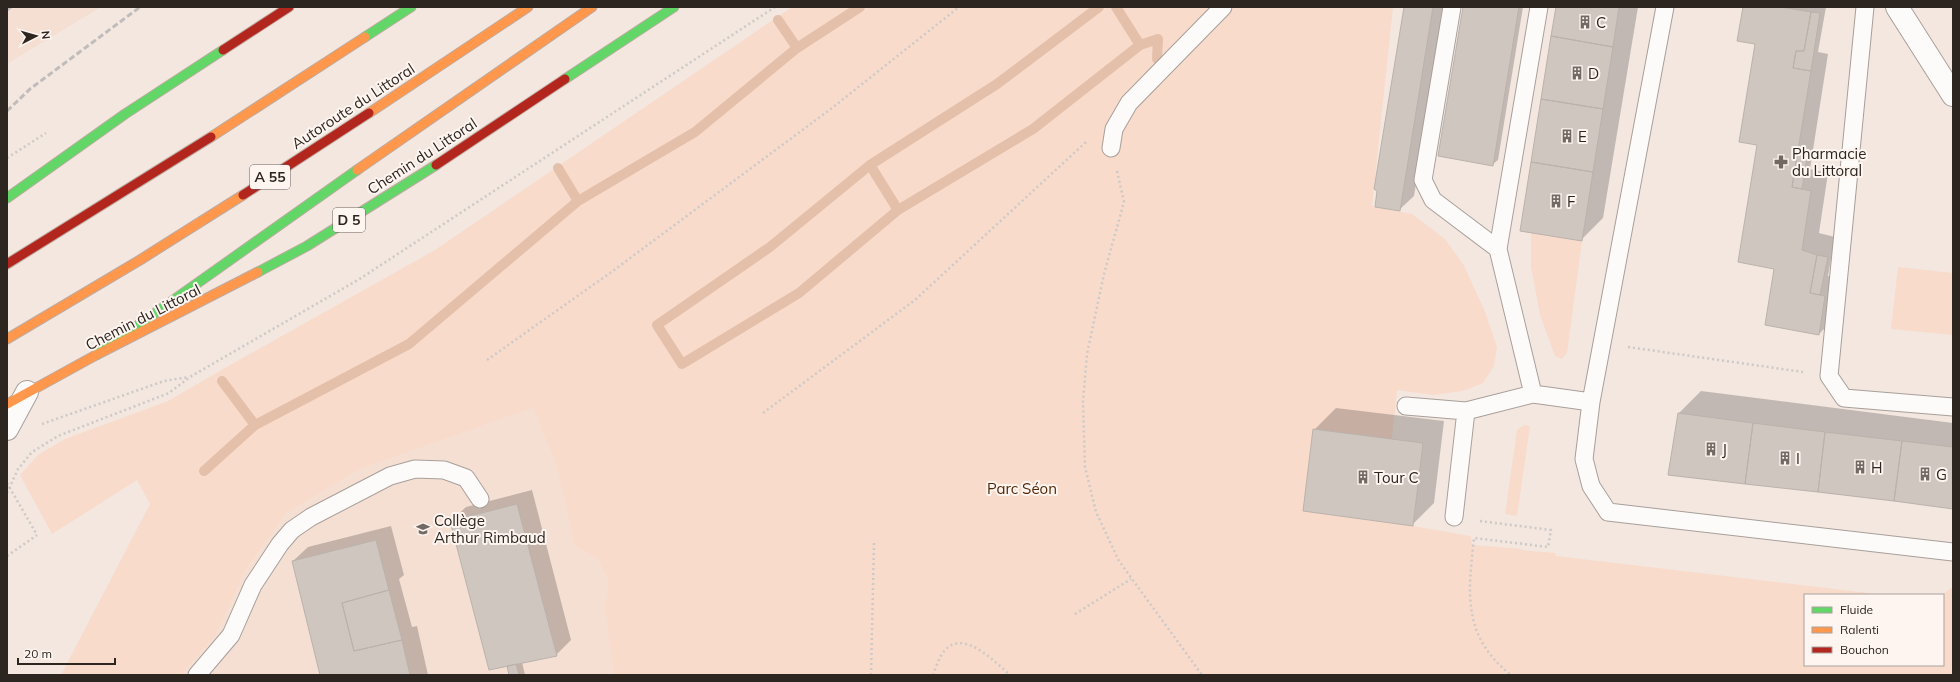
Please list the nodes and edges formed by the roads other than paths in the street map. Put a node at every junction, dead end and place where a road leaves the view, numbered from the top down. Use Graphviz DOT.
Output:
graph roads {
  1 [pos="289,7"];
  2 [pos="411,7"];
  3 [pos="528,7"];
  4 [pos="592,7"];
  5 [pos="674,7"];
  6 [pos="1223,7"];
  7 [pos="1452,7"];
  8 [pos="1539,7"];
  9 [pos="1665,7"];
  10 [pos="1865,7"];
  11 [pos="1897,7"];
  12 [pos="1953,95"];
  13 [pos="1111,148"];
  14 [pos="7,198"];
  15 [pos="1498,249"];
  16 [pos="7,264"];
  17 [pos="7,339"];
  18 [pos="96,355"];
  19 [pos="27,392"];
  20 [pos="1533,394"];
  21 [pos="1592,402"];
  22 [pos="7,404"];
  23 [pos="1406,406"];
  24 [pos="1953,407"];
  25 [pos="1466,411"];
  26 [pos="7,429"];
  27 [pos="480,499"];
  28 [pos="1454,517"];
  29 [pos="1953,552"];
  30 [pos="197,675"];
  1 -- 14 [label="main road"];
  2 -- 16 [label="main road"];
  3 -- 17 [label="main road, Autoroute du Littoral / A 55"];
  4 -- 18 [label="main road"];
  5 -- 18 [label="main road, Chemin du Littoral / D 5"];
  6 -- 13 [label="lane"];
  7 -- 15 [label="lane"];
  8 -- 15 [label="lane"];
  9 -- 21 [label="lane"];
  10 -- 24 [label="lane"];
  11 -- 12 [label="street"];
  15 -- 20 [label="lane"];
  18 -- 19 [label="main road, Chemin du Littoral / D 5"];
  19 -- 22 [label="main road, Chemin du Littoral / D 5"];
  19 -- 26 [label="street"];
  20 -- 21 [label="lane"];
  20 -- 25 [label="lane"];
  21 -- 29 [label="lane"];
  23 -- 25 [label="lane"];
  25 -- 28 [label="lane"];
  27 -- 30 [label="lane"];
}
